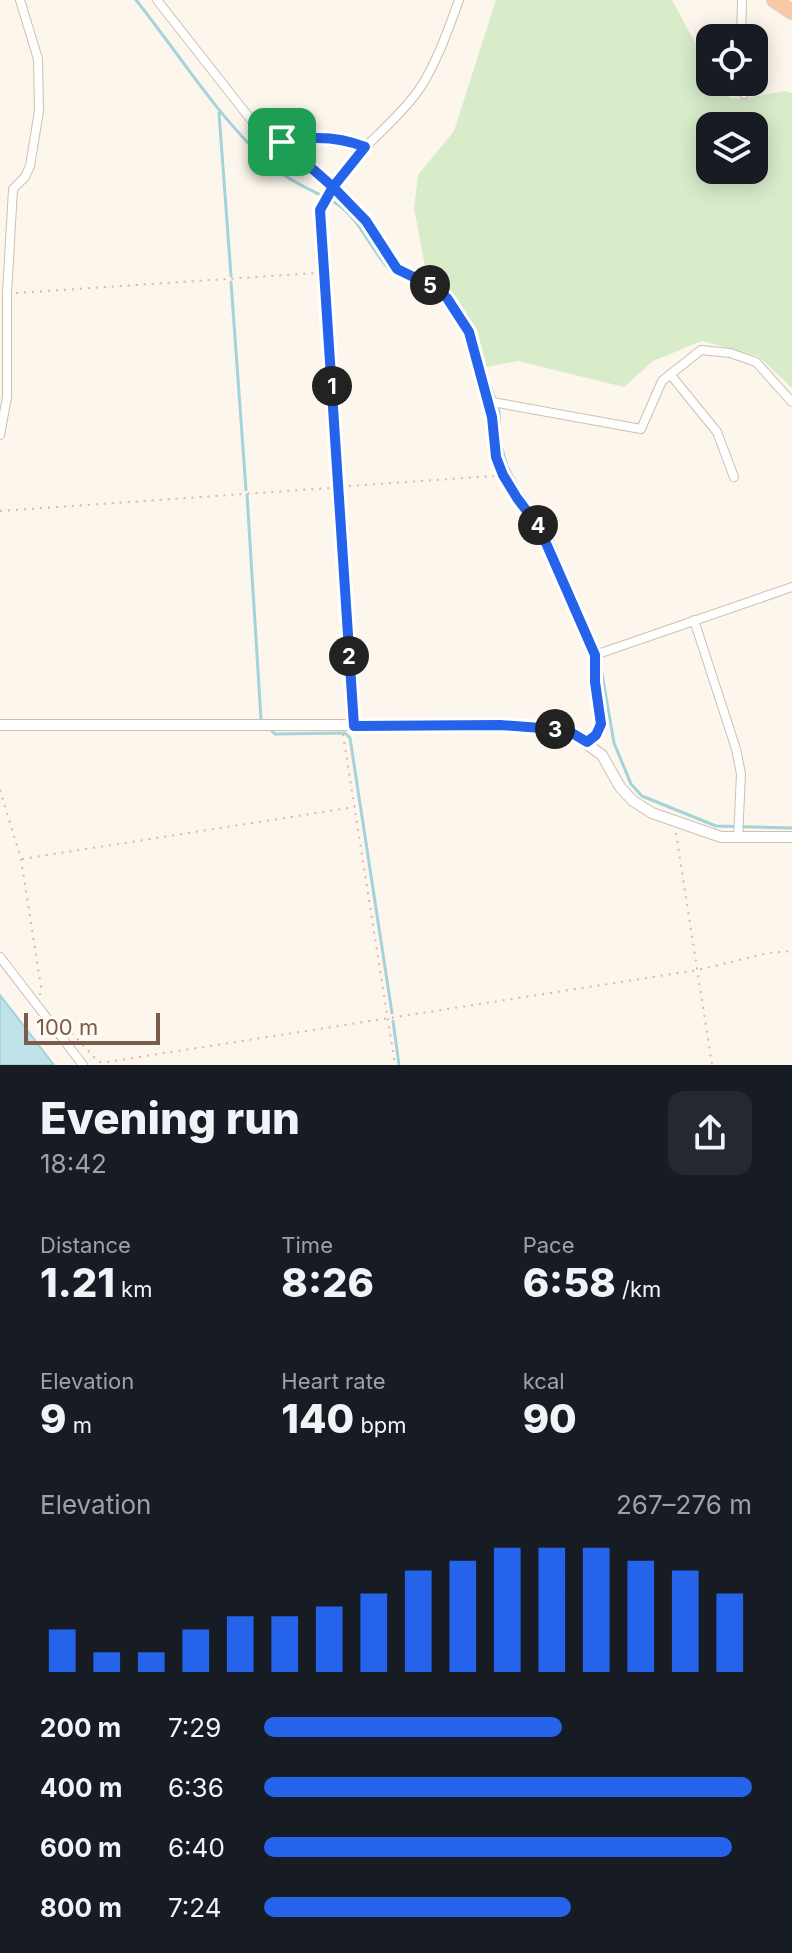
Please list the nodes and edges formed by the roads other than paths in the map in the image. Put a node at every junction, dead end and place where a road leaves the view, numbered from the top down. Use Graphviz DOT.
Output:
graph roads {
  1 [pos="20,0"];
  2 [pos="157,0"];
  3 [pos="459,0"];
  4 [pos="742,0"];
  5 [pos="774,0"];
  6 [pos="792,12"];
  7 [pos="741,24"];
  8 [pos="282,142"];
  9 [pos="365,147"];
  10 [pos="333,187"];
  11 [pos="3,294"];
  12 [pos="670,374"];
  13 [pos="487,401"];
  14 [pos="792,402"];
  15 [pos="0,435"];
  16 [pos="734,477"];
  17 [pos="792,587"];
  18 [pos="694,620"];
  19 [pos="595,655"];
  20 [pos="0,725"];
  21 [pos="354,726"];
  22 [pos="587,742"];
  23 [pos="792,837"];
  24 [pos="738,838"];
  25 [pos="0,957"];
  26 [pos="83,1065"];
  1 -- 11 [label="street"];
  2 -- 8 [label="street"];
  3 -- 9 [label="street"];
  4 -- 7 [label="street"];
  5 -- 6 [label="highway"];
  8 -- 9 [label="street"];
  8 -- 10 [label="street"];
  9 -- 10 [label="street"];
  10 -- 13 [label="street"];
  10 -- 21 [label="street"];
  11 -- 15 [label="street"];
  12 -- 13 [label="street"];
  12 -- 14 [label="street"];
  12 -- 16 [label="street"];
  13 -- 19 [label="street"];
  17 -- 18 [label="street"];
  18 -- 19 [label="street"];
  18 -- 24 [label="street"];
  19 -- 22 [label="street"];
  20 -- 21 [label="street"];
  21 -- 22 [label="street"];
  22 -- 24 [label="street"];
  23 -- 24 [label="street"];
  25 -- 26 [label="street"];
}
